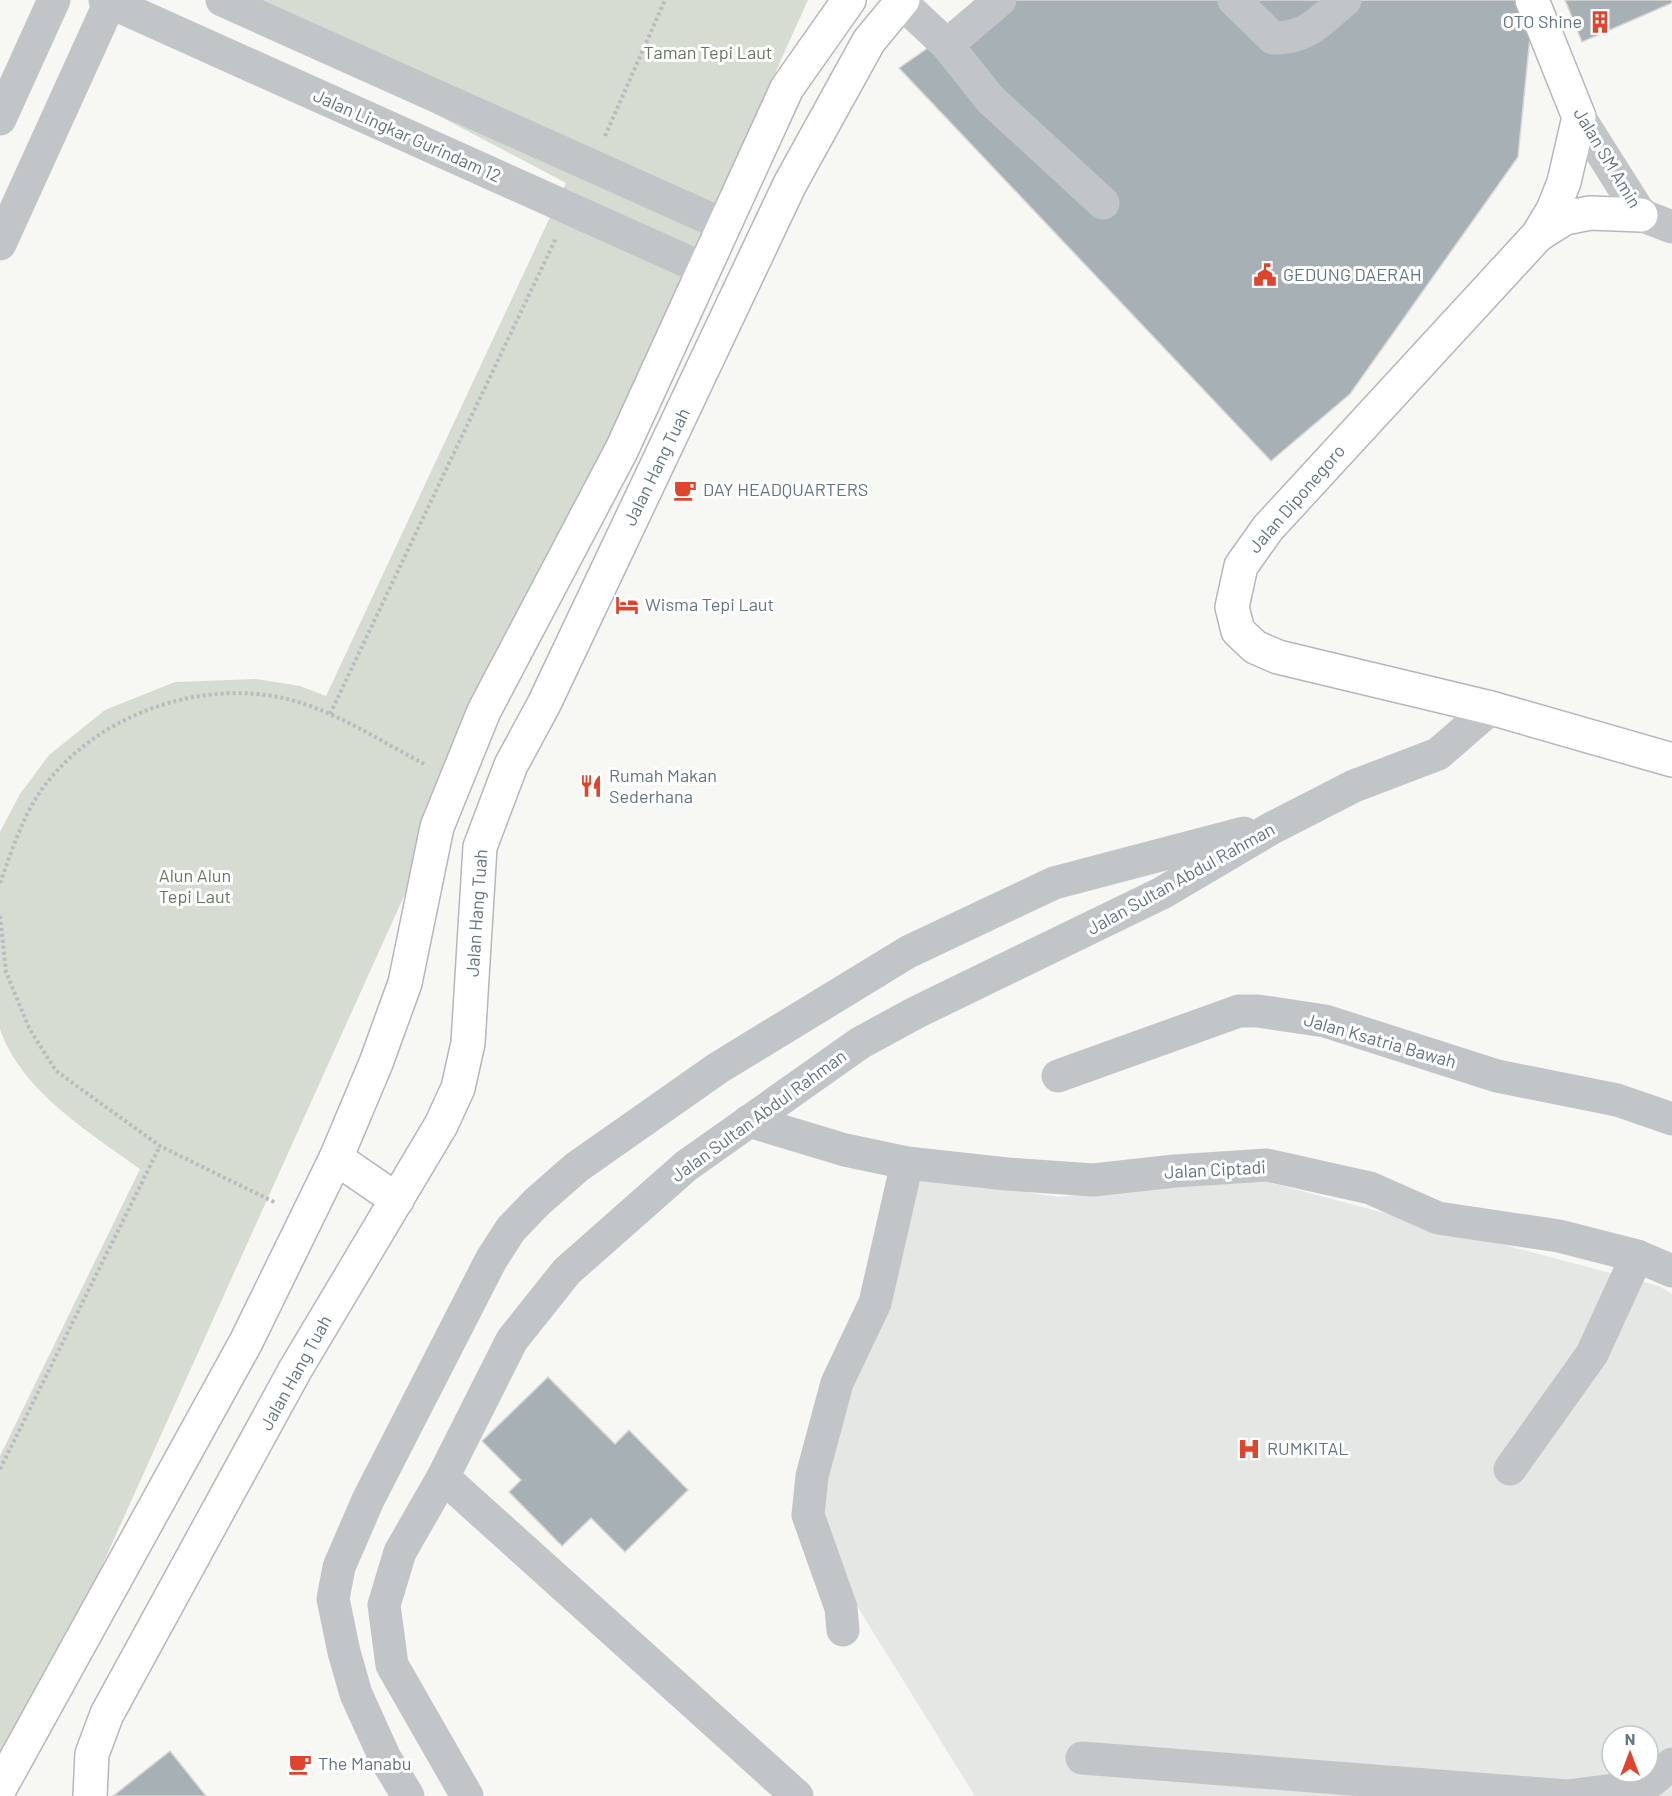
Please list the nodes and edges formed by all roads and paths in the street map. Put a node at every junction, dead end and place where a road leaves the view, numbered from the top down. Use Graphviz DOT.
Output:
graph roads {
  1 [pos="54,0"];
  2 [pos="222,0"];
  3 [pos="665,0"];
  4 [pos="849,0"];
  5 [pos="1000,0"];
  6 [pos="1345,0"];
  7 [pos="1532,0"];
  8 [pos="108,1"];
  9 [pos="902,1"];
  10 [pos="1245,3"];
  11 [pos="947,45"];
  12 [pos="1579,117"];
  13 [pos="0,119"];
  14 [pos="592,166"];
  15 [pos="1103,203"];
  16 [pos="570,209"];
  17 [pos="1641,215"];
  18 [pos="724,225"];
  19 [pos="1672,227"];
  20 [pos="1538,235"];
  21 [pos="0,244"];
  22 [pos="704,269"];
  23 [pos="1491,708"];
  24 [pos="330,714"];
  25 [pos="1672,760"];
  26 [pos="456,781"];
  27 [pos="1278,825"];
  28 [pos="0,882"];
  29 [pos="0,916"];
  30 [pos="1058,1076"];
  31 [pos="1672,1119"];
  32 [pos="749,1121"];
  33 [pos="160,1146"];
  34 [pos="336,1158"];
  35 [pos="907,1163"];
  36 [pos="397,1200"];
  37 [pos="307,1218"];
  38 [pos="1637,1256"];
  39 [pos="1672,1271"];
  40 [pos="1510,1468"];
  41 [pos="0,1469"];
  42 [pos="443,1477"];
  43 [pos="843,1630"];
  44 [pos="1082,1758"];
  45 [pos="1672,1764"];
  46 [pos="0,1788"];
  47 [pos="90,1796"];
  48 [pos="408,1796"];
  49 [pos="467,1796"];
  50 [pos="797,1796"];
  1 -- 13 [label="street"];
  2 -- 14 [label="street"];
  3 -- 14 [label="path"];
  4 -- 18 [label="main road"];
  5 -- 11 [label="street"];
  6 -- 10 [label="street"];
  7 -- 12 [label="main road, Jalan SM Amin"];
  8 -- 16 [label="street, Jalan Lingkar Gurindam 12"];
  8 -- 21 [label="street, Jalan Lingkar Gurindam 12"];
  9 -- 11 [label="street"];
  9 -- 36 [label="main road, Jalan Hang Tuah"];
  11 -- 15 [label="street"];
  12 -- 17 [label="street, Jalan SM Amin"];
  12 -- 20 [label="main road"];
  14 -- 18 [label="street"];
  16 -- 22 [label="street, Jalan Lingkar Gurindam 12"];
  16 -- 24 [label="path"];
  17 -- 19 [label="street"];
  17 -- 20 [label="main road"];
  18 -- 22 [label="main road"];
  20 -- 23 [label="main road, Jalan Diponegoro"];
  22 -- 26 [label="main road"];
  23 -- 25 [label="main road, Jalan Diponegoro"];
  23 -- 27 [label="street, Jalan Sultan Abdul Rahman"];
  24 -- 26 [label="path"];
  24 -- 28 [label="path"];
  26 -- 34 [label="main road"];
  27 -- 32 [label="street, Jalan Sultan Abdul Rahman"];
  27 -- 48 [label="street"];
  29 -- 33 [label="path"];
  30 -- 31 [label="street, Jalan Ksatria Bawah"];
  32 -- 35 [label="street, Jalan Ciptadi"];
  32 -- 42 [label="street, Jalan Sultan Abdul Rahman"];
  33 -- 37 [label="path"];
  33 -- 41 [label="path"];
  34 -- 36 [label="main road"];
  34 -- 37 [label="main road"];
  35 -- 38 [label="street, Jalan Ciptadi"];
  35 -- 43 [label="street"];
  36 -- 47 [label="main road, Jalan Hang Tuah"];
  37 -- 46 [label="main road"];
  38 -- 39 [label="street, Jalan Ciptadi"];
  38 -- 40 [label="street"];
  42 -- 49 [label="street, Jalan Sultan Abdul Rahman"];
  42 -- 50 [label="street"];
  44 -- 45 [label="street"];
}
